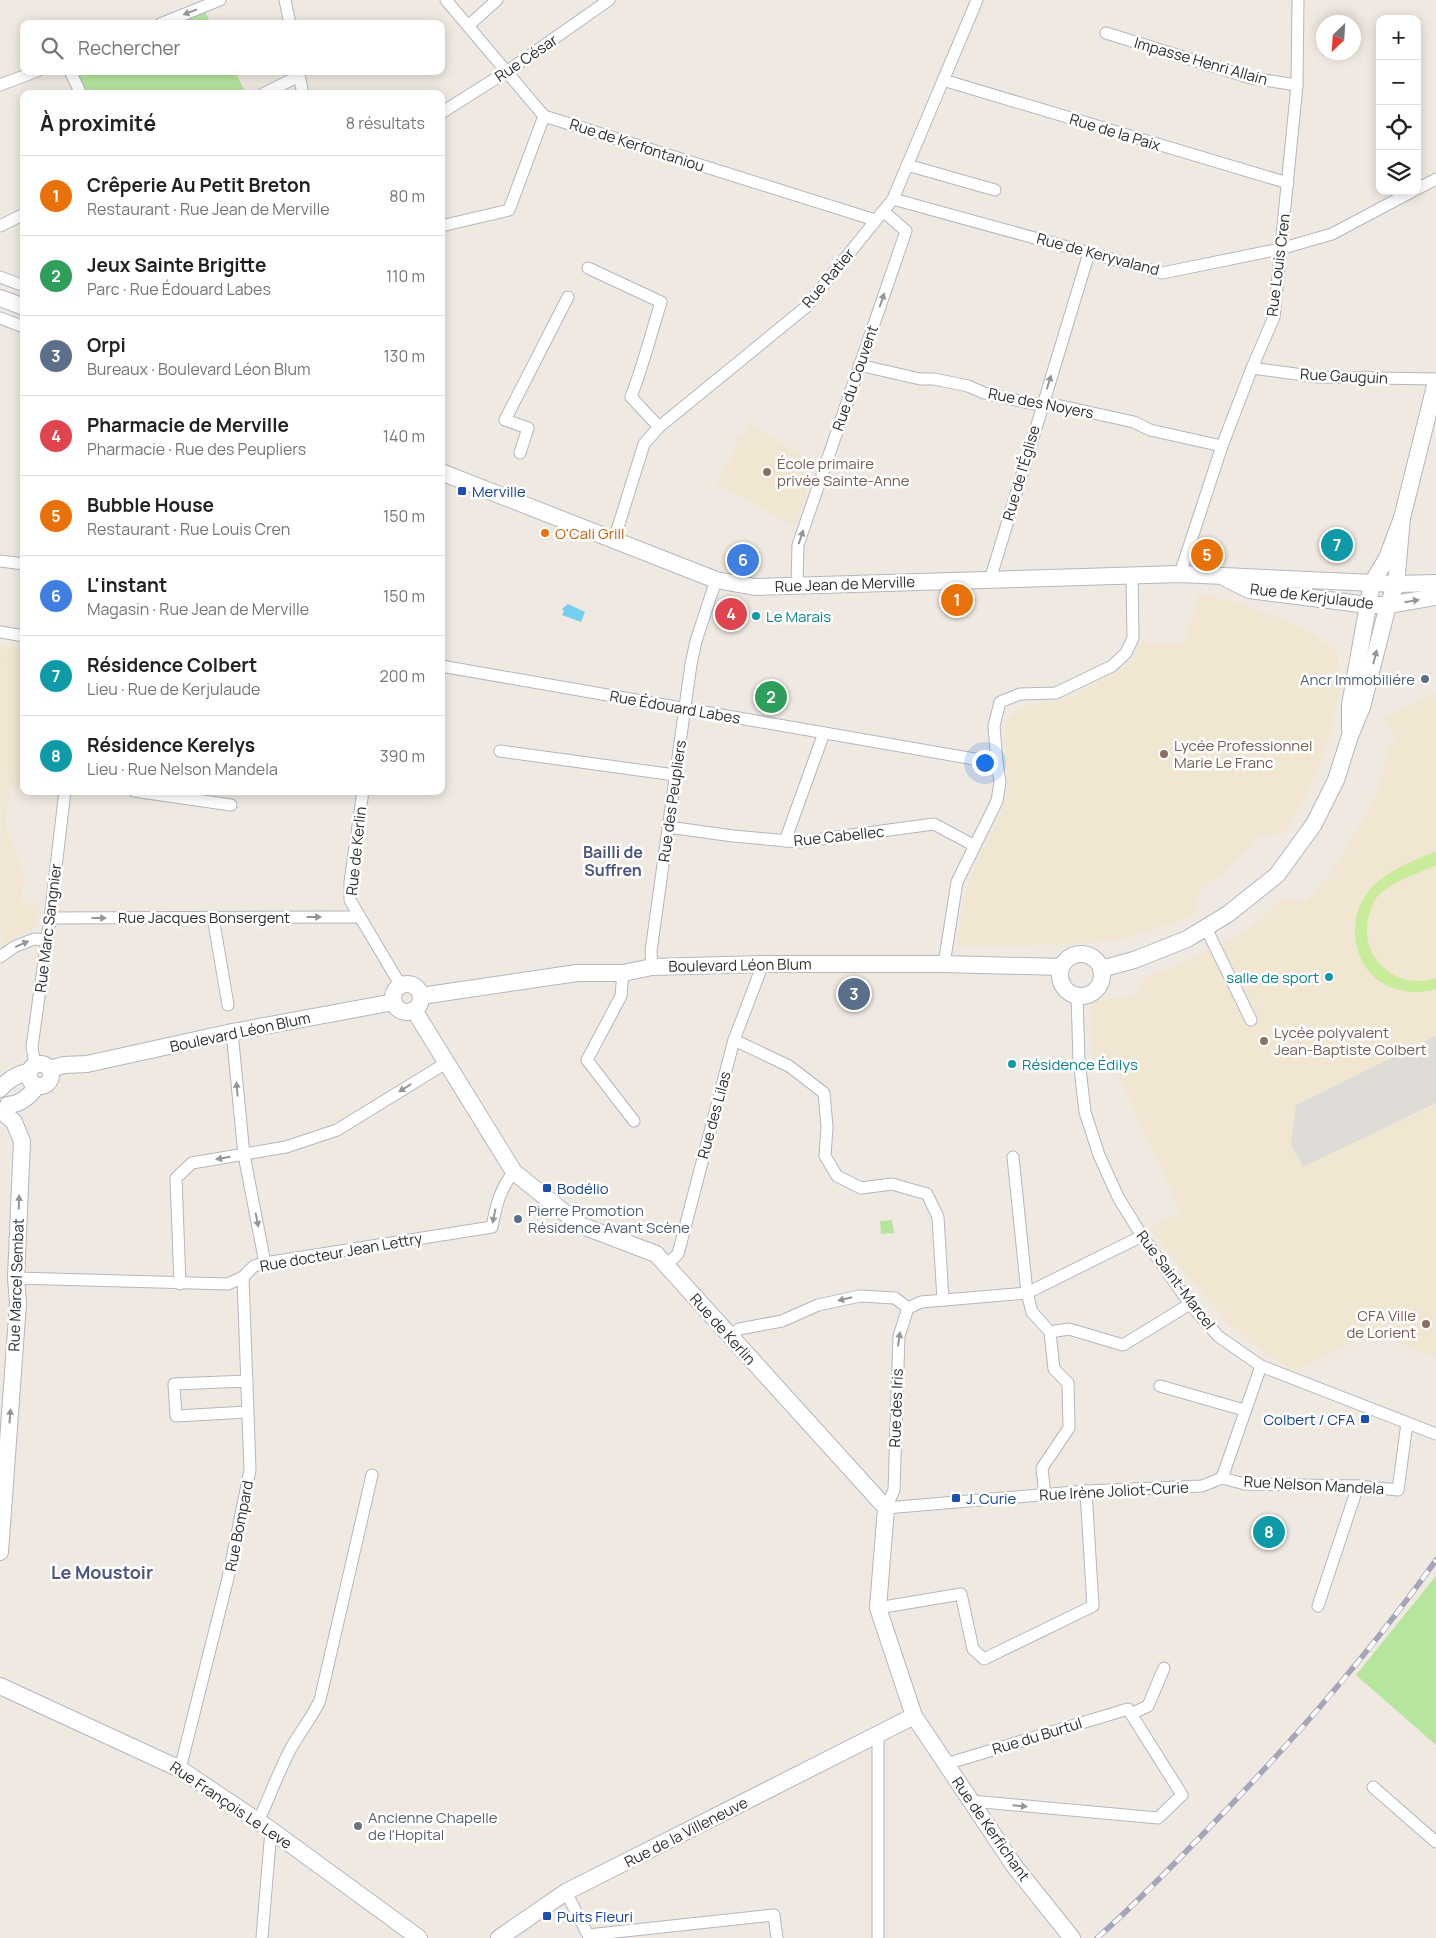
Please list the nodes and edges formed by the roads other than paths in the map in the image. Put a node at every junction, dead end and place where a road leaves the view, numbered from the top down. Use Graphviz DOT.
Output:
graph roads {
  1 [pos="220,0"];
  2 [pos="285,0"];
  3 [pos="446,0"];
  4 [pos="497,0"];
  5 [pos="609,0"];
  6 [pos="977,0"];
  7 [pos="1298,0"];
  8 [pos="170,20"];
  9 [pos="289,20"];
  10 [pos="468,26"];
  11 [pos="1106,33"];
  12 [pos="506,72"];
  13 [pos="26,75"];
  14 [pos="72,75"];
  15 [pos="296,75"];
  16 [pos="298,75"];
  17 [pos="943,80"];
  18 [pos="0,85"];
  19 [pos="1297,85"];
  20 [pos="79,90"];
  21 [pos="270,90"];
  22 [pos="302,90"];
  23 [pos="445,111"];
  24 [pos="544,116"];
  25 [pos="907,165"];
  26 [pos="1436,179"];
  27 [pos="1288,183"];
  28 [pos="1421,187"];
  29 [pos="995,190"];
  30 [pos="1405,195"];
  31 [pos="893,199"];
  32 [pos="883,211"];
  33 [pos="20,216"];
  34 [pos="875,220"];
  35 [pos="445,225"];
  36 [pos="0,226"];
  37 [pos="1280,249"];
  38 [pos="1089,253"];
  39 [pos="588,268"];
  40 [pos="0,277"];
  41 [pos="20,284"];
  42 [pos="568,297"];
  43 [pos="2,303"];
  44 [pos="20,306"];
  45 [pos="0,318"];
  46 [pos="20,326"];
  47 [pos="859,365"];
  48 [pos="1252,368"];
  49 [pos="1436,380"];
  50 [pos="1042,404"];
  51 [pos="659,427"];
  52 [pos="1222,446"];
  53 [pos="520,453"];
  54 [pos="445,474"];
  55 [pos="1402,518"];
  56 [pos="614,540"];
  57 [pos="0,561"];
  58 [pos="20,564"];
  59 [pos="1180,574"];
  60 [pos="1221,575"];
  61 [pos="1132,576"];
  62 [pos="716,580"];
  63 [pos="990,580"];
  64 [pos="1372,583"];
  65 [pos="1436,583"];
  66 [pos="1396,584"];
  67 [pos="797,585"];
  68 [pos="1436,597"];
  69 [pos="1368,605"];
  70 [pos="1388,605"];
  71 [pos="0,632"];
  72 [pos="20,635"];
  73 [pos="445,667"];
  74 [pos="685,709"];
  75 [pos="824,734"];
  76 [pos="1350,736"];
  77 [pos="500,751"];
  78 [pos="997,764"];
  79 [pos="675,775"];
  80 [pos="65,795"];
  81 [pos="164,795"];
  82 [pos="362,795"];
  83 [pos="231,804"];
  84 [pos="668,827"];
  85 [pos="786,841"];
  86 [pos="975,846"];
  87 [pos="213,917"];
  88 [pos="358,917"];
  89 [pos="50,918"];
  90 [pos="1206,928"];
  91 [pos="47,940"];
  92 [pos="0,957"];
  93 [pos="763,964"];
  94 [pos="944,964"];
  95 [pos="652,967"];
  96 [pos="1061,968"];
  97 [pos="1101,969"];
  98 [pos="623,973"];
  99 [pos="401,986"];
  100 [pos="1077,996"];
  101 [pos="394,1002"];
  102 [pos="418,1003"];
  103 [pos="228,1005"];
  104 [pos="1251,1020"];
  105 [pos="232,1032"];
  106 [pos="734,1040"];
  107 [pos="446,1063"];
  108 [pos="40,1074"];
  109 [pos="0,1089"];
  110 [pos="3,1107"];
  111 [pos="634,1121"];
  112 [pos="244,1154"];
  113 [pos="1012,1156"];
  114 [pos="514,1172"];
  115 [pos="1142,1236"];
  116 [pos="265,1264"];
  117 [pos="666,1265"];
  118 [pos="243,1277"];
  119 [pos="16,1278"];
  120 [pos="180,1284"];
  121 [pos="1027,1294"];
  122 [pos="943,1300"];
  123 [pos="1190,1304"];
  124 [pos="908,1308"];
  125 [pos="1050,1332"];
  126 [pos="731,1337"];
  127 [pos="1261,1366"];
  128 [pos="246,1382"];
  129 [pos="1160,1386"];
  130 [pos="1244,1410"];
  131 [pos="248,1412"];
  132 [pos="1407,1423"];
  133 [pos="1436,1434"];
  134 [pos="372,1475"];
  135 [pos="1222,1478"];
  136 [pos="1358,1486"];
  137 [pos="1086,1491"];
  138 [pos="1046,1495"];
  139 [pos="886,1508"];
  140 [pos="0,1552"];
  141 [pos="1318,1606"];
  142 [pos="878,1608"];
  143 [pos="1164,1668"];
  144 [pos="0,1686"];
  145 [pos="1130,1711"];
  146 [pos="914,1716"];
  147 [pos="878,1735"];
  148 [pos="946,1764"];
  149 [pos="180,1769"];
  150 [pos="1373,1787"];
  151 [pos="971,1801"];
  152 [pos="265,1826"];
  153 [pos="1436,1842"];
  154 [pos="566,1892"];
  155 [pos="1069,1934"];
  156 [pos="262,1938"];
  157 [pos="419,1938"];
  158 [pos="499,1938"];
  159 [pos="777,1938"];
  160 [pos="878,1938"];
  1 -- 8 [label="street, one-way"];
  2 -- 9 [label="street"];
  3 -- 10 [label="street"];
  4 -- 10 [label="street"];
  5 -- 12 [label="street, Rue César"];
  6 -- 17 [label="street, Rue Ratier"];
  7 -- 19 [label="street, Rue Louis Cren"];
  10 -- 12 [label="street"];
  11 -- 19 [label="street, Impasse Henri Allain"];
  12 -- 23 [label="street, Rue César"];
  12 -- 24 [label="street"];
  13 -- 18 [label="street"];
  14 -- 20 [label="street"];
  15 -- 21 [label="street"];
  16 -- 22 [label="street"];
  17 -- 25 [label="street, Rue Ratier"];
  17 -- 27 [label="street, Rue de la Paix"];
  19 -- 27 [label="street, Rue Louis Cren"];
  24 -- 34 [label="street, Rue de Kerfontaniou"];
  24 -- 35 [label="street"];
  25 -- 29 [label="street"];
  25 -- 31 [label="street, Rue Ratier"];
  26 -- 28 [label="street"];
  27 -- 37 [label="street, Rue Louis Cren"];
  30 -- 37 [label="street, Rue de Keryvaland"];
  31 -- 32 [label="street, Rue Ratier"];
  31 -- 38 [label="street, Rue de Keryvaland"];
  32 -- 34 [label="street, Rue Ratier"];
  47 -- 32 [label="street, Rue du Couvent, one-way"];
  33 -- 36 [label="street"];
  34 -- 51 [label="street, Rue Ratier"];
  37 -- 38 [label="street, Rue de Keryvaland"];
  37 -- 48 [label="street, Rue Louis Cren"];
  50 -- 38 [label="street, Rue de l'Église, one-way"];
  39 -- 51 [label="street"];
  40 -- 41 [label="street"];
  42 -- 53 [label="street"];
  43 -- 44 [label="main road"];
  45 -- 46 [label="street"];
  47 -- 50 [label="street, Rue des Noyers"];
  67 -- 47 [label="street, Rue du Couvent, one-way"];
  48 -- 49 [label="street, Rue Gauguin"];
  48 -- 52 [label="street, Rue Louis Cren"];
  49 -- 55 [label="main road"];
  50 -- 52 [label="street, Rue des Noyers"];
  50 -- 63 [label="street, Rue de l'Église"];
  51 -- 56 [label="street, Rue Ratier"];
  52 -- 59 [label="street, Rue Louis Cren"];
  54 -- 56 [label="main road, Rue Jean de Merville"];
  55 -- 64 [label="main road"];
  55 -- 66 [label="main road"];
  56 -- 62 [label="main road, Rue Jean de Merville"];
  57 -- 58 [label="street"];
  59 -- 60 [label="main road, Rue de Kerjulaude"];
  59 -- 61 [label="main road, Rue Jean de Merville"];
  60 -- 64 [label="main road, Rue de Kerjulaude"];
  60 -- 69 [label="main road, Rue de Kerjulaude"];
  61 -- 63 [label="main road, Rue Jean de Merville"];
  61 -- 78 [label="street"];
  62 -- 67 [label="main road, Rue Jean de Merville"];
  62 -- 74 [label="street, Rue des Peupliers"];
  63 -- 67 [label="main road, Rue Jean de Merville"];
  64 -- 66 [label="main road, Rue de Kerjulaude"];
  64 -- 69 [label="main road"];
  64 -- 70 [label="main road"];
  65 -- 66 [label="main road, Rue de Kerjulaude"];
  66 -- 70 [label="main road"];
  70 -- 68 [label="main road, Rue de Kerjulaude, one-way"];
  69 -- 70 [label="main road, Rue de Kerjulaude"];
  69 -- 76 [label="main road"];
  76 -- 70 [label="main road, one-way"];
  71 -- 72 [label="street"];
  73 -- 74 [label="street, Rue Édouard Labes"];
  74 -- 75 [label="street, Rue Édouard Labes"];
  74 -- 79 [label="street, Rue des Peupliers"];
  75 -- 78 [label="street, Rue Édouard Labes"];
  75 -- 85 [label="street"];
  76 -- 90 [label="main road"];
  77 -- 79 [label="street"];
  78 -- 86 [label="street"];
  79 -- 84 [label="street, Rue des Peupliers"];
  80 -- 89 [label="street, Rue Marc Sangnier"];
  81 -- 83 [label="street"];
  82 -- 88 [label="street, Rue de Kerlin"];
  84 -- 85 [label="street, Rue Cabellec"];
  84 -- 95 [label="street, Rue des Peupliers"];
  85 -- 86 [label="street, Rue Cabellec"];
  86 -- 94 [label="street"];
  87 -- 88 [label="street, Rue Jacques Bonsergent, one-way"];
  89 -- 87 [label="street, Rue Jacques Bonsergent, one-way"];
  87 -- 103 [label="street"];
  88 -- 99 [label="street, Rue de Kerlin"];
  89 -- 91 [label="street, Rue Marc Sangnier"];
  90 -- 97 [label="main road"];
  90 -- 104 [label="street"];
  92 -- 91 [label="street, one-way"];
  91 -- 108 [label="street, Rue Marc Sangnier"];
  93 -- 94 [label="main road, Boulevard Léon Blum"];
  93 -- 95 [label="main road, Boulevard Léon Blum"];
  93 -- 106 [label="street, Rue des Lilas"];
  94 -- 96 [label="main road, Boulevard Léon Blum"];
  95 -- 98 [label="main road, Boulevard Léon Blum"];
  96 -- 97 [label="main road"];
  96 -- 100 [label="main road"];
  97 -- 100 [label="main road"];
  98 -- 102 [label="main road, Boulevard Léon Blum"];
  98 -- 111 [label="street"];
  99 -- 101 [label="main road"];
  99 -- 102 [label="main road"];
  100 -- 115 [label="street, Rue Saint-Marcel"];
  101 -- 102 [label="main road"];
  101 -- 105 [label="main road, Boulevard Léon Blum"];
  102 -- 107 [label="main road, Rue de Kerlin"];
  105 -- 108 [label="main road, Boulevard Léon Blum"];
  112 -- 105 [label="street, one-way"];
  106 -- 117 [label="street, Rue des Lilas"];
  106 -- 122 [label="street"];
  107 -- 112 [label="street, one-way"];
  107 -- 114 [label="main road, Rue de Kerlin"];
  108 -- 109 [label="main road, Boulevard Léon Blum"];
  108 -- 110 [label="main road, Boulevard Léon Blum"];
  119 -- 110 [label="main road, Rue Marcel Sembat, one-way"];
  112 -- 116 [label="street, one-way"];
  112 -- 120 [label="street, one-way"];
  113 -- 121 [label="street"];
  114 -- 116 [label="street, Rue docteur Jean Lettry, one-way"];
  114 -- 117 [label="main road, Rue de Kerlin"];
  115 -- 121 [label="street"];
  115 -- 123 [label="street, Rue Saint-Marcel"];
  116 -- 118 [label="street, Rue docteur Jean Lettry"];
  117 -- 126 [label="main road, Rue de Kerlin"];
  118 -- 120 [label="street, Rue docteur Jean Lettry"];
  118 -- 128 [label="street, Rue Bompard"];
  119 -- 120 [label="street, Rue docteur Jean Lettry"];
  140 -- 119 [label="main road, Rue Marcel Sembat, one-way"];
  121 -- 122 [label="street"];
  121 -- 125 [label="street"];
  122 -- 124 [label="street"];
  123 -- 125 [label="street"];
  123 -- 127 [label="street, Rue Saint-Marcel"];
  124 -- 126 [label="street, one-way"];
  139 -- 124 [label="street, Rue des Iris, one-way"];
  125 -- 138 [label="street"];
  126 -- 139 [label="main road, Rue de Kerlin"];
  127 -- 130 [label="street"];
  127 -- 132 [label="street, Rue Saint-Marcel"];
  128 -- 131 [label="street, Rue Bompard"];
  128 -- 131 [label="street"];
  129 -- 130 [label="street"];
  130 -- 135 [label="street"];
  131 -- 149 [label="street, Rue Bompard"];
  132 -- 133 [label="street, Rue Saint-Marcel"];
  132 -- 136 [label="street, Rue Nelson Mandela"];
  134 -- 152 [label="street"];
  135 -- 136 [label="street, Rue Nelson Mandela"];
  135 -- 137 [label="street, Rue Irène Joliot-Curie"];
  136 -- 141 [label="street"];
  137 -- 138 [label="street, Rue Irène Joliot-Curie"];
  137 -- 142 [label="street"];
  138 -- 139 [label="street, Rue Irène Joliot-Curie"];
  139 -- 142 [label="main road"];
  142 -- 146 [label="main road"];
  143 -- 145 [label="street, Rue du Burtul"];
  144 -- 149 [label="main road, Rue François Le Leve"];
  145 -- 148 [label="street, Rue du Burtul"];
  151 -- 145 [label="street, one-way"];
  146 -- 147 [label="main road, Rue de la Villeneuve"];
  146 -- 148 [label="main road, Rue de Kerfichant"];
  147 -- 154 [label="main road, Rue de la Villeneuve"];
  147 -- 160 [label="street"];
  148 -- 151 [label="main road, Rue de Kerfichant"];
  149 -- 152 [label="main road, Rue François Le Leve"];
  150 -- 153 [label="street"];
  151 -- 155 [label="main road, Rue de Kerfichant"];
  152 -- 156 [label="street"];
  152 -- 157 [label="main road, Rue François Le Leve"];
  154 -- 158 [label="main road, Rue de la Villeneuve"];
  154 -- 159 [label="street"];
}
